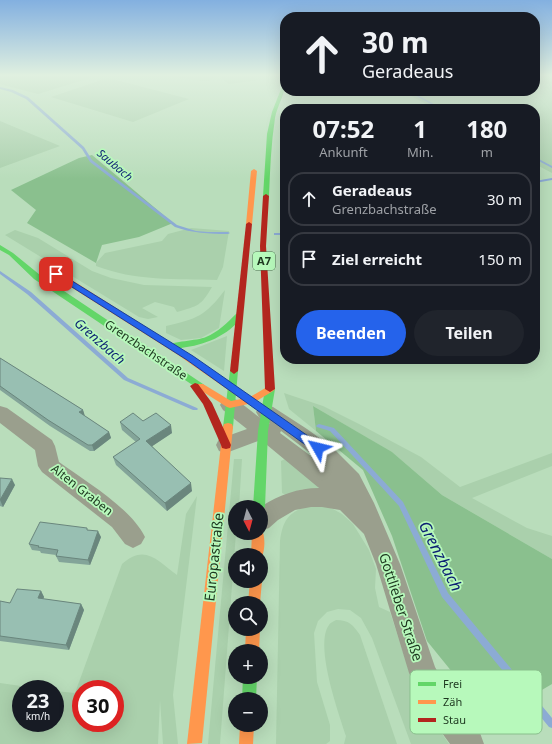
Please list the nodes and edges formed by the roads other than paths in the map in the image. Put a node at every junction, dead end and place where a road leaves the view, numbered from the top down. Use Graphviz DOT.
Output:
graph roads {
  1 [pos="275,110"];
  2 [pos="255,160"];
  3 [pos="0,247"];
  4 [pos="11,254"];
  5 [pos="37,263"];
  6 [pos="63,278"];
  7 [pos="239,316"];
  8 [pos="171,346"];
  9 [pos="187,378"];
  10 [pos="270,389"];
  11 [pos="231,396"];
  12 [pos="250,401"];
  13 [pos="0,413"];
  14 [pos="264,422"];
  15 [pos="226,445"];
  16 [pos="259,500"];
  17 [pos="345,502"];
  18 [pos="268,514"];
  19 [pos="373,530"];
  20 [pos="133,537"];
  21 [pos="422,670"];
  22 [pos="247,732"];
  23 [pos="461,734"];
  24 [pos="194,743"];
  25 [pos="246,743"];
  26 [pos="469,744"];
  1 -- 10 [label="main road, A7"];
  2 -- 7 [label="main road, A7"];
  3 -- 4 [label="main road, Grenzbachstraße"];
  4 -- 5 [label="main road, Grenzbachstraße"];
  4 -- 9 [label="main road, Grenzbachstraße"];
  6 -- 8 [label="main road, Grenzbachstraße"];
  7 -- 8 [label="main road"];
  7 -- 11 [label="main road, Europastraße / A7"];
  8 -- 11 [label="main road, Grenzbachstraße"];
  9 -- 11 [label="main road, Grenzbachstraße"];
  9 -- 15 [label="main road"];
  10 -- 12 [label="main road"];
  10 -- 14 [label="main road"];
  11 -- 12 [label="main road, Grenzbachstraße"];
  11 -- 12 [label="main road"];
  11 -- 14 [label="street, Grenzbachstraße"];
  11 -- 15 [label="main road, Europastraße"];
  12 -- 14 [label="main road, Grenzbachstraße"];
  13 -- 20 [label="street, Alten Graben"];
  14 -- 15 [label="street"];
  14 -- 16 [label="main road"];
  14 -- 17 [label="street, Gottlieber Straße"];
  14 -- 19 [label="street, Gottlieber Straße"];
  15 -- 24 [label="main road, Europastraße"];
  17 -- 18 [label="street"];
  17 -- 19 [label="street, Gottlieber Straße"];
  19 -- 21 [label="street, Gottlieber Straße"];
  22 -- 25 [label="main road"];
  23 -- 26 [label="street, Gottlieber Straße"];
}
